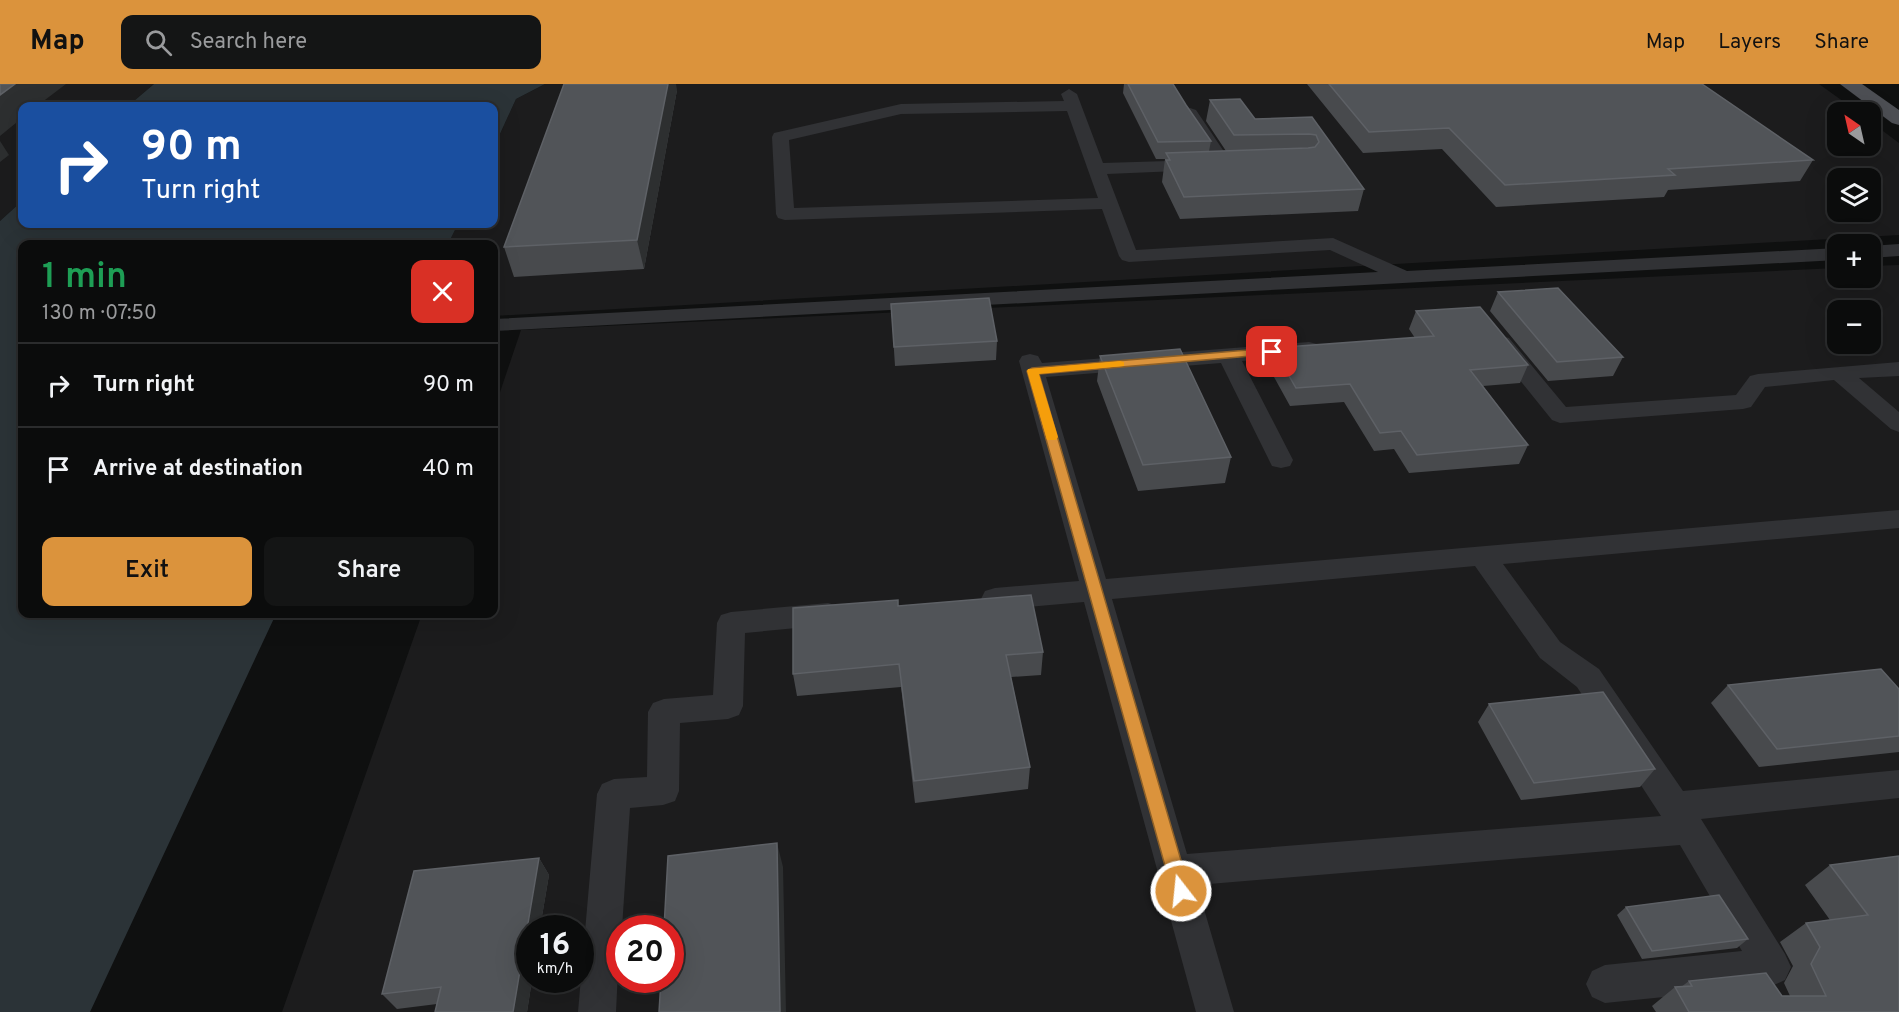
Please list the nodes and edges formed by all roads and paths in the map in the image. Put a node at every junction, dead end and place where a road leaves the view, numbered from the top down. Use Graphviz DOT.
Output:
graph roads {
  1 [pos="1850,84"];
  2 [pos="1179,96"];
  3 [pos="1899,119"];
  4 [pos="1247,164"];
  5 [pos="1224,165"];
  6 [pos="1097,169"];
  7 [pos="1110,203"];
  8 [pos="1899,250"];
  9 [pos="1881,251"];
  10 [pos="1827,255"];
  11 [pos="1404,277"];
  12 [pos="498,325"];
  13 [pos="1489,328"];
  14 [pos="1334,347"];
  15 [pos="1228,355"];
  16 [pos="1899,369"];
  17 [pos="1839,373"];
  18 [pos="1899,424"];
  19 [pos="1281,460"];
  20 [pos="1899,519"];
  21 [pos="1482,556"];
  22 [pos="1095,590"];
  23 [pos="966,602"];
  24 [pos="849,612"];
  25 [pos="1899,784"];
  26 [pos="1682,818"];
  27 [pos="1175,871"];
  28 [pos="1750,968"];
  29 [pos="1605,984"];
  30 [pos="1772,1003"];
  31 [pos="597,1012"];
  32 [pos="1215,1012"];
  1 -- 3 [label="main road"];
  2 -- 5 [label="lane"];
  4 -- 5 [label="lane"];
  5 -- 6 [label="lane"];
  6 -- 7 [label="lane"];
  6 -- 7 [label="lane"];
  7 -- 11 [label="lane"];
  8 -- 9 [label="lane"];
  10 -- 11 [label="lane"];
  11 -- 12 [label="lane"];
  13 -- 17 [label="lane"];
  14 -- 15 [label="lane"];
  15 -- 19 [label="lane"];
  15 -- 22 [label="lane"];
  16 -- 17 [label="lane"];
  17 -- 18 [label="lane"];
  20 -- 21 [label="lane"];
  21 -- 22 [label="lane"];
  21 -- 26 [label="lane"];
  22 -- 23 [label="lane"];
  22 -- 27 [label="lane"];
  24 -- 31 [label="lane"];
  25 -- 26 [label="lane"];
  26 -- 27 [label="lane"];
  26 -- 28 [label="lane"];
  27 -- 32 [label="lane"];
  28 -- 29 [label="lane"];
  28 -- 30 [label="lane"];
}
